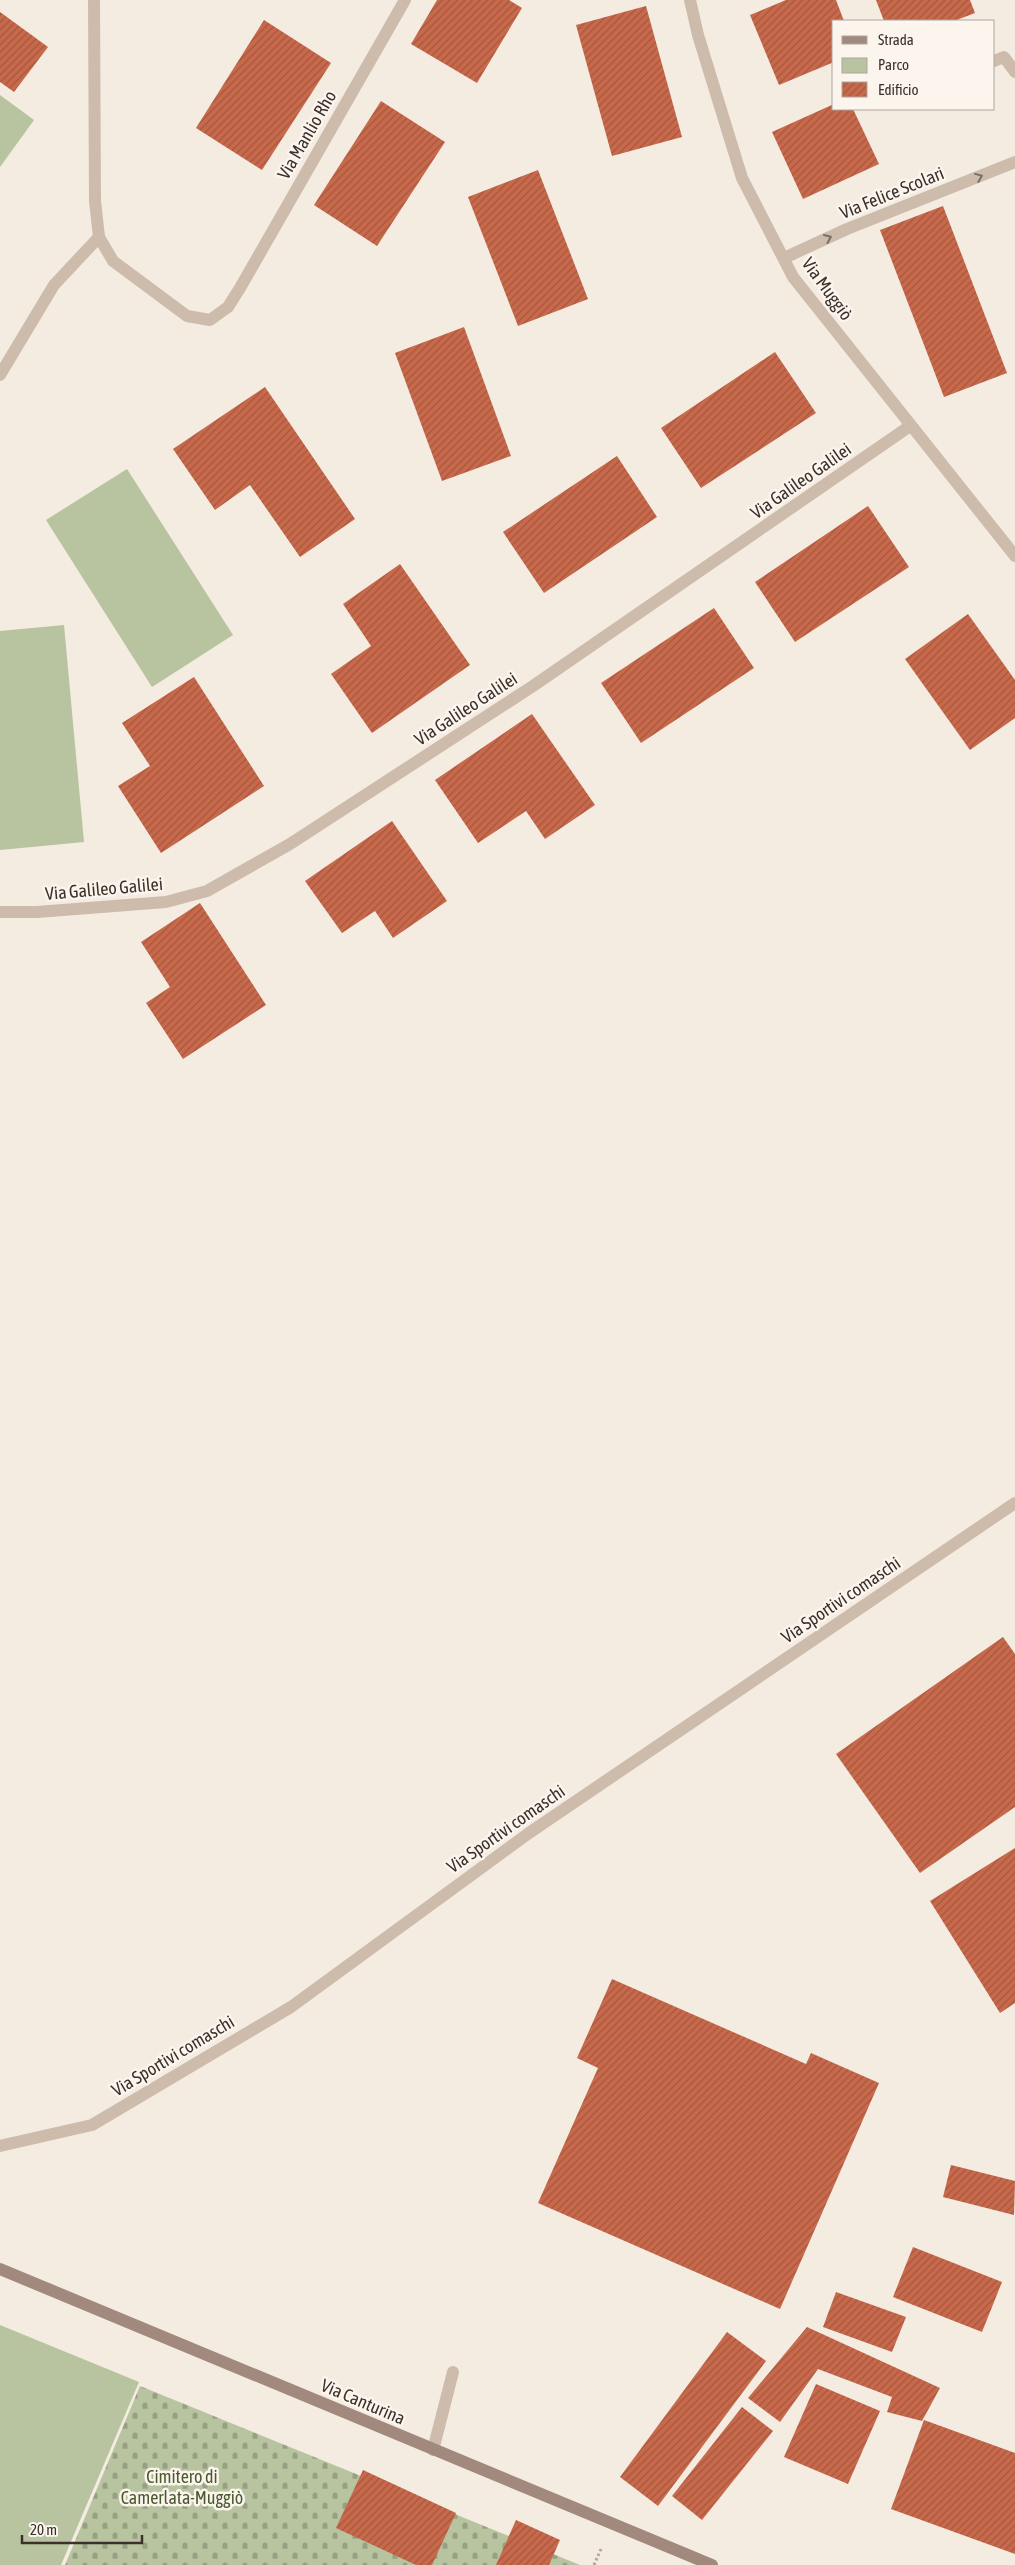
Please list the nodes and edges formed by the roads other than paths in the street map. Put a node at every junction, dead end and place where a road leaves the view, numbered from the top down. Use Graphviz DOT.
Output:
graph roads {
  1 [pos="94,0"];
  2 [pos="406,0"];
  3 [pos="690,0"];
  4 [pos="995,61"];
  5 [pos="1015,72"];
  6 [pos="1015,162"];
  7 [pos="99,237"];
  8 [pos="784,258"];
  9 [pos="0,375"];
  10 [pos="910,426"];
  11 [pos="1015,556"];
  12 [pos="0,912"];
  13 [pos="1015,1503"];
  14 [pos="0,2146"];
  15 [pos="0,2269"];
  16 [pos="453,2372"];
  17 [pos="433,2450"];
  18 [pos="712,2565"];
  1 -- 7 [label="street"];
  2 -- 7 [label="street, Via Manlio Rho"];
  3 -- 8 [label="street, Via Muggiò"];
  4 -- 5 [label="street"];
  8 -- 6 [label="street, Via Felice Scolari, one-way"];
  7 -- 9 [label="street"];
  8 -- 10 [label="street, Via Muggiò"];
  10 -- 11 [label="street, Via Muggiò"];
  10 -- 12 [label="street, Via Galileo Galilei"];
  13 -- 14 [label="street, Via Sportivi comaschi"];
  15 -- 17 [label="main road, Via Canturina"];
  16 -- 17 [label="street"];
  17 -- 18 [label="main road, Via Canturina"];
}
